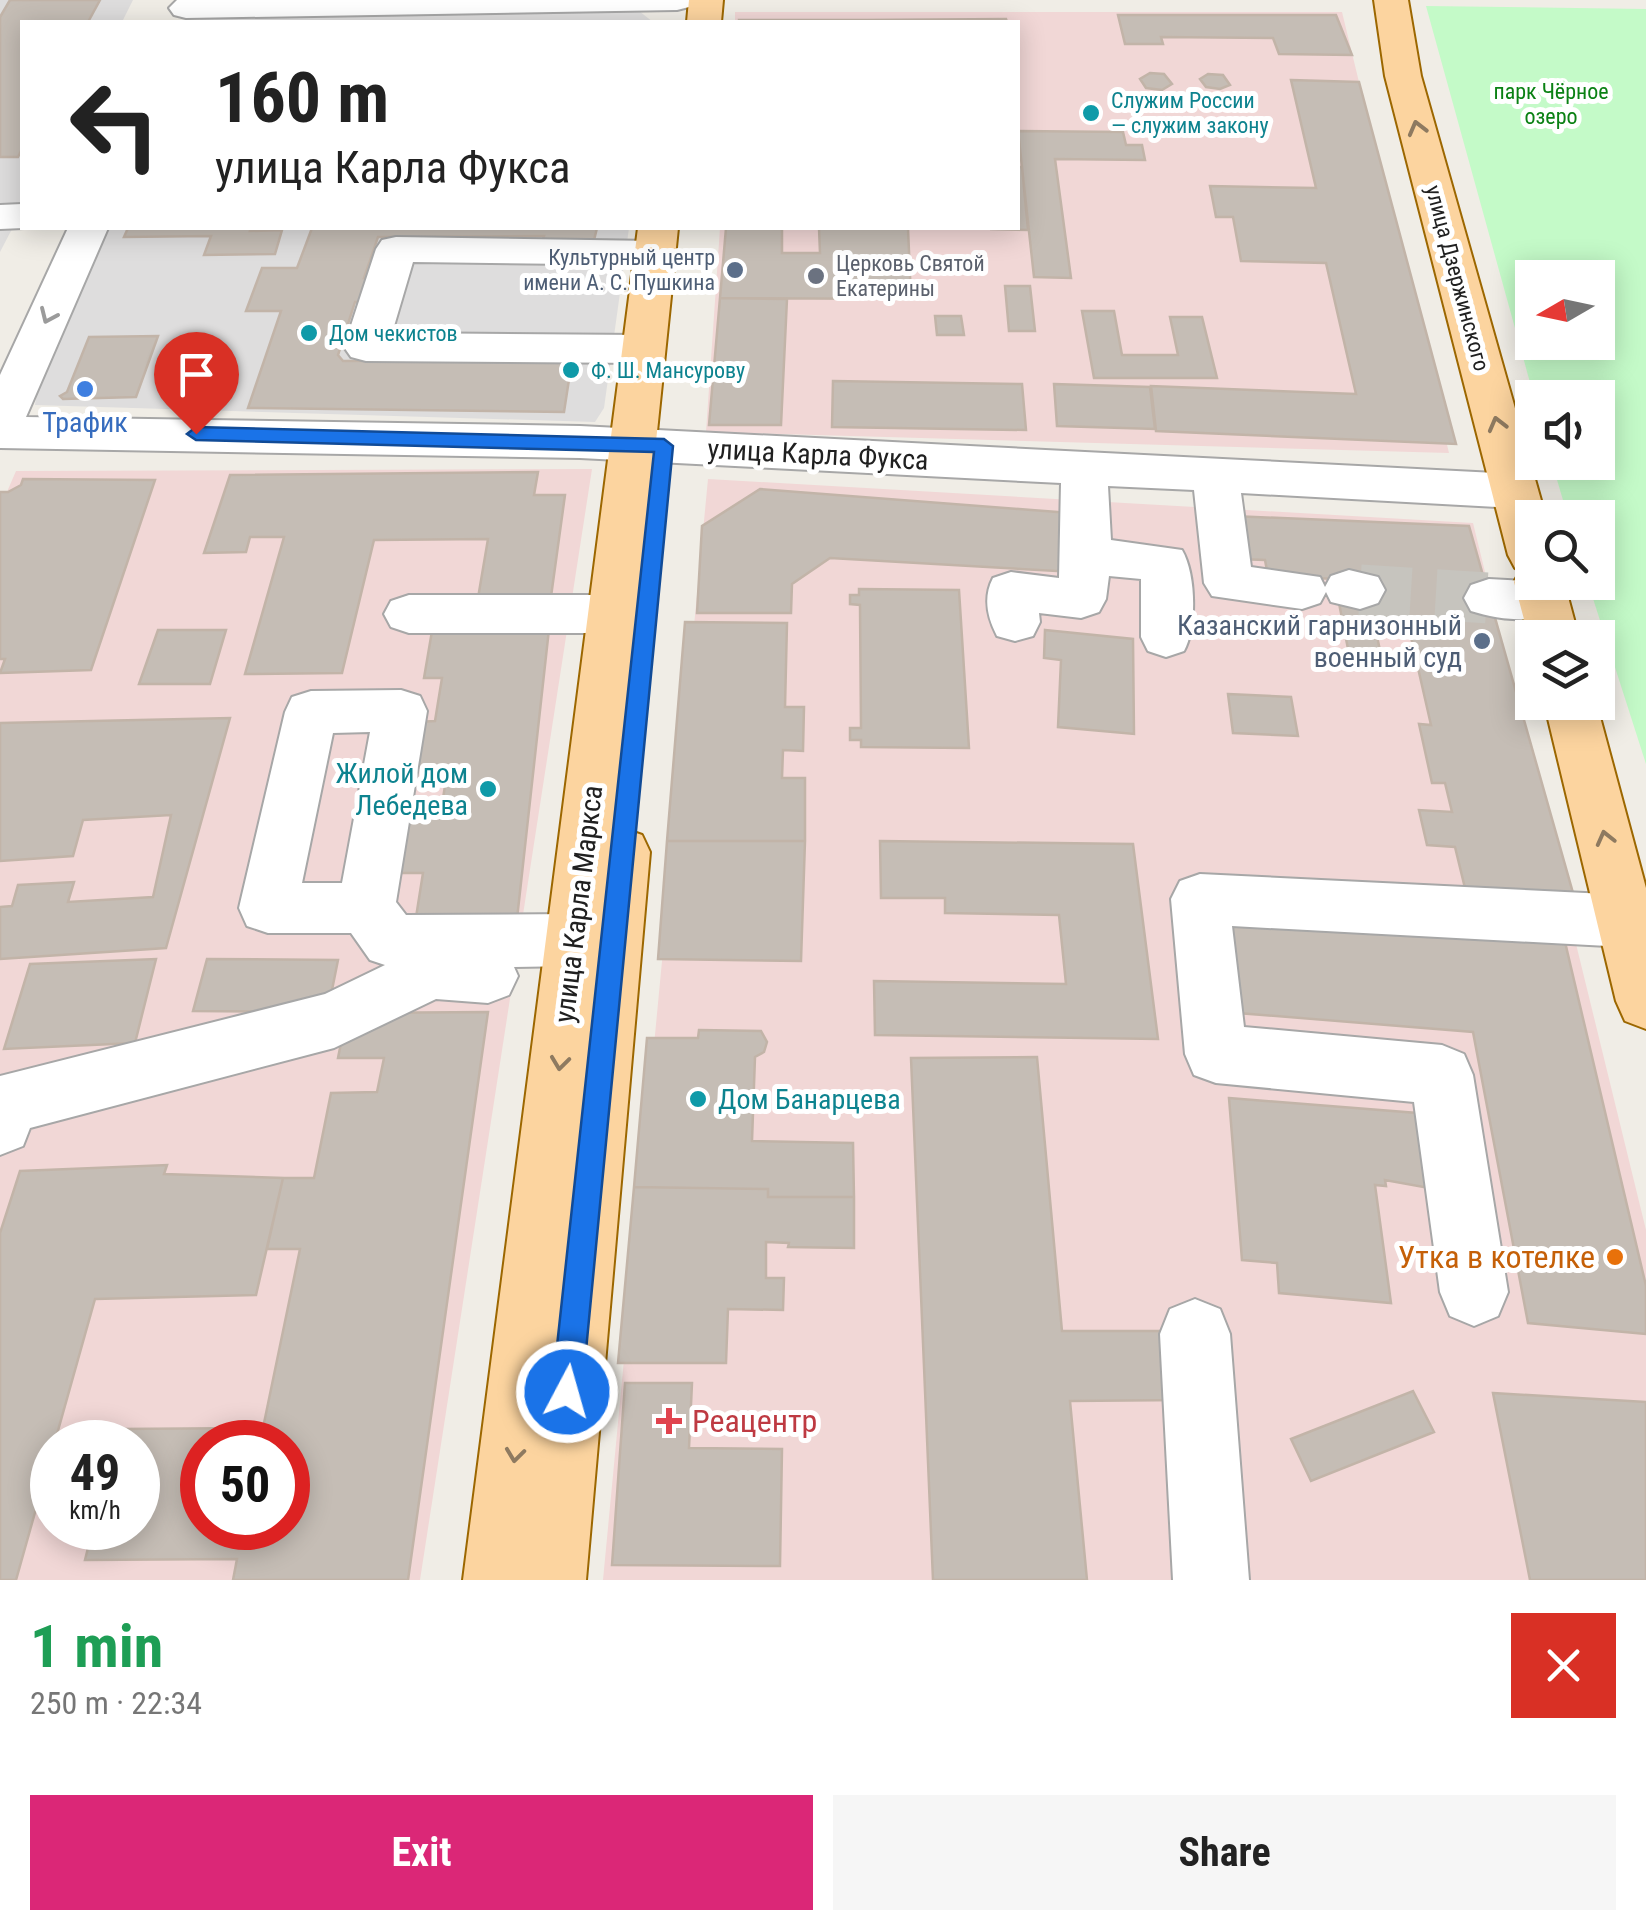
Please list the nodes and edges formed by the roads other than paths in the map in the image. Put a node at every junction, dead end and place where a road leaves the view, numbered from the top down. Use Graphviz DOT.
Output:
graph roads {
  1 [pos="681,0"];
  2 [pos="1390,0"];
  3 [pos="418,2"];
  4 [pos="186,10"];
  5 [pos="545,13"];
  6 [pos="280,14"];
  7 [pos="87,230"];
  8 [pos="666,236"];
  9 [pos="642,349"];
  10 [pos="0,424"];
  11 [pos="0,432"];
  12 [pos="648,445"];
  13 [pos="1084,468"];
  14 [pos="1215,475"];
  15 [pos="1515,490"];
  16 [pos="1518,500"];
  17 [pos="1087,556"];
  18 [pos="1337,590"];
  19 [pos="1515,596"];
  20 [pos="1489,598"];
  21 [pos="409,614"];
  22 [pos="612,614"];
  23 [pos="1015,622"];
  24 [pos="1166,636"];
  25 [pos="1575,720"];
  26 [pos="366,908"];
  27 [pos="1626,922"];
  28 [pos="572,955"];
  29 [pos="1646,1000"];
  30 [pos="0,1124"];
  31 [pos="1474,1292"];
  32 [pos="1195,1334"];
  33 [pos="501,1580"];
  34 [pos="548,1580"];
  35 [pos="1212,1580"];
  1 -- 5 [label="street"];
  15 -- 2 [label="main road, улица Дзержинского, one-way"];
  3 -- 5 [label="street"];
  3 -- 6 [label="street"];
  4 -- 6 [label="street"];
  7 -- 10 [label="street, one-way"];
  8 -- 9 [label="main road, улица Карла Маркса"];
  8 -- 9 [label="street"];
  8 -- 12 [label="main road, улица Карла Маркса"];
  9 -- 12 [label="main road, улица Карла Маркса"];
  11 -- 12 [label="street, улица Карла Фукса"];
  12 -- 13 [label="street, улица Карла Фукса"];
  12 -- 22 [label="main road, улица Карла Маркса"];
  12 -- 34 [label="main road, улица Карла Маркса"];
  13 -- 14 [label="street, улица Карла Фукса"];
  13 -- 17 [label="street"];
  14 -- 15 [label="street, улица Карла Фукса"];
  14 -- 18 [label="street"];
  15 -- 16 [label="main road, улица Дзержинского"];
  17 -- 23 [label="street"];
  17 -- 24 [label="street"];
  19 -- 20 [label="street"];
  21 -- 22 [label="street"];
  22 -- 28 [label="main road, улица Карла Маркса"];
  27 -- 25 [label="main road, one-way"];
  26 -- 28 [label="street"];
  27 -- 29 [label="main road"];
  27 -- 31 [label="street"];
  28 -- 30 [label="street"];
  28 -- 33 [label="main road, улица Карла Маркса, one-way"];
  32 -- 35 [label="street"];
}
